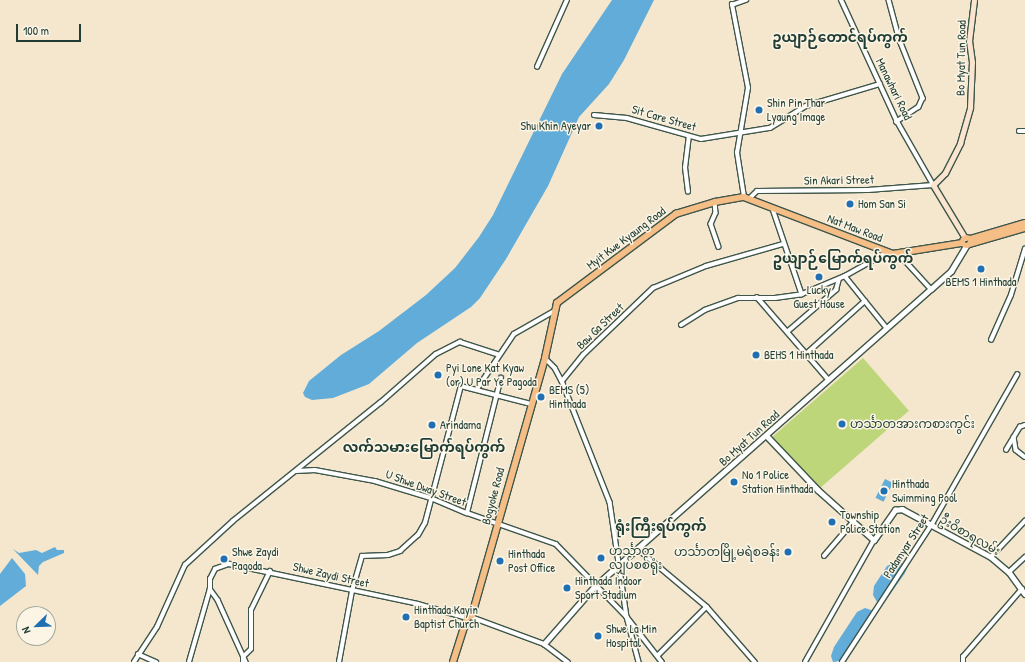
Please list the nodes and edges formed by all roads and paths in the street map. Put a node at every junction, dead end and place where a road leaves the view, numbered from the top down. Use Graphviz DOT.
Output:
graph roads {
  1 [pos="567,0"];
  2 [pos="746,0"];
  3 [pos="841,0"];
  4 [pos="889,0"];
  5 [pos="974,0"];
  6 [pos="537,67"];
  7 [pos="880,84"];
  8 [pos="594,115"];
  9 [pos="898,122"];
  10 [pos="1019,131"];
  11 [pos="1025,131"];
  12 [pos="739,135"];
  13 [pos="689,136"];
  14 [pos="933,185"];
  15 [pos="688,192"];
  16 [pos="746,198"];
  17 [pos="715,202"];
  18 [pos="773,209"];
  19 [pos="1025,223"];
  20 [pos="1025,228"];
  21 [pos="967,242"];
  22 [pos="783,244"];
  23 [pos="719,247"];
  24 [pos="1025,249"];
  25 [pos="888,252"];
  26 [pos="900,254"];
  27 [pos="844,276"];
  28 [pos="839,279"];
  29 [pos="931,289"];
  30 [pos="802,294"];
  31 [pos="756,297"];
  32 [pos="865,302"];
  33 [pos="556,309"];
  34 [pos="681,325"];
  35 [pos="887,328"];
  36 [pos="787,332"];
  37 [pos="991,340"];
  38 [pos="498,354"];
  39 [pos="806,354"];
  40 [pos="545,358"];
  41 [pos="1017,375"];
  42 [pos="501,378"];
  43 [pos="828,380"];
  44 [pos="562,381"];
  45 [pos="477,389"];
  46 [pos="497,395"];
  47 [pos="531,404"];
  48 [pos="1025,425"];
  49 [pos="767,436"];
  50 [pos="1014,436"];
  51 [pos="1006,450"];
  52 [pos="1025,457"];
  53 [pos="294,471"];
  54 [pos="431,498"];
  55 [pos="467,514"];
  56 [pos="1025,521"];
  57 [pos="854,522"];
  58 [pos="498,523"];
  59 [pos="932,524"];
  60 [pos="874,540"];
  61 [pos="638,549"];
  62 [pos="824,556"];
  63 [pos="990,556"];
  64 [pos="1025,557"];
  65 [pos="621,564"];
  66 [pos="270,571"];
  67 [pos="1010,572"];
  68 [pos="595,586"];
  69 [pos="1022,588"];
  70 [pos="210,589"];
  71 [pos="352,591"];
  72 [pos="1025,594"];
  73 [pos="707,607"];
  74 [pos="469,617"];
  75 [pos="627,617"];
  76 [pos="544,644"];
  77 [pos="138,654"];
  78 [pos="658,656"];
  79 [pos="243,657"];
  80 [pos="134,662"];
  81 [pos="156,662"];
  82 [pos="189,662"];
  83 [pos="244,662"];
  84 [pos="339,662"];
  85 [pos="453,662"];
  86 [pos="568,662"];
  87 [pos="640,662"];
  88 [pos="662,662"];
  89 [pos="754,662"];
  90 [pos="805,662"];
  91 [pos="842,662"];
  92 [pos="963,662"];
  1 -- 6 [label="street"];
  2 -- 12 [label="street"];
  3 -- 7 [label="street, Manawhari Road"];
  4 -- 9 [label="street"];
  5 -- 14 [label="main road, Bo Myat Tun Road"];
  7 -- 9 [label="street, Manawhari Road"];
  7 -- 12 [label="street, Sit Care Street"];
  8 -- 13 [label="street, Sit Care Street"];
  9 -- 14 [label="street, Manawhari Road"];
  10 -- 11 [label="street"];
  12 -- 13 [label="street, Sit Care Street"];
  12 -- 16 [label="street"];
  13 -- 15 [label="street"];
  14 -- 16 [label="street, Sin Akari Street"];
  14 -- 21 [label="main road"];
  16 -- 17 [label="main road, Myit Kwe Kyaung Road"];
  16 -- 18 [label="main road, Nat Maw Road"];
  17 -- 23 [label="street"];
  17 -- 33 [label="main road, Myit Kwe Kyaung Road"];
  18 -- 22 [label="street"];
  18 -- 25 [label="main road, Nat Maw Road"];
  19 -- 21 [label="main road, Nat Maw Road"];
  20 -- 21 [label="main road, Nat Maw Road"];
  21 -- 26 [label="main road, Nat Maw Road"];
  21 -- 29 [label="street, Bo Myat Tun Road"];
  22 -- 30 [label="street"];
  22 -- 44 [label="street, Baw Ga Street"];
  24 -- 37 [label="street"];
  25 -- 26 [label="main road, Nat Maw Road"];
  25 -- 27 [label="street"];
  26 -- 29 [label="street"];
  27 -- 28 [label="street"];
  27 -- 32 [label="street"];
  28 -- 30 [label="street"];
  28 -- 36 [label="street"];
  29 -- 35 [label="street, Bo Myat Tun Road"];
  30 -- 31 [label="street"];
  31 -- 34 [label="street"];
  31 -- 36 [label="street"];
  32 -- 35 [label="street"];
  32 -- 39 [label="street"];
  33 -- 38 [label="street"];
  33 -- 40 [label="main road, Bogyoke Road"];
  35 -- 43 [label="street, Bo Myat Tun Road"];
  36 -- 39 [label="street"];
  38 -- 45 [label="street"];
  38 -- 53 [label="street"];
  39 -- 43 [label="street"];
  40 -- 44 [label="street"];
  40 -- 47 [label="main road, Bogyoke Road"];
  41 -- 59 [label="street, Padamyar Street"];
  42 -- 46 [label="street"];
  43 -- 49 [label="street, Bo Myat Tun Road"];
  44 -- 65 [label="street"];
  45 -- 46 [label="street"];
  45 -- 54 [label="street"];
  46 -- 47 [label="street"];
  46 -- 55 [label="street"];
  47 -- 58 [label="main road, Bogyoke Road"];
  48 -- 50 [label="street"];
  49 -- 57 [label="street"];
  49 -- 61 [label="street, Bo Myat Tun Road"];
  50 -- 51 [label="street"];
  50 -- 52 [label="street"];
  53 -- 54 [label="street, U Shwe Dway Street"];
  53 -- 77 [label="street"];
  54 -- 55 [label="street, U Shwe Dway Street"];
  54 -- 71 [label="street"];
  55 -- 58 [label="street, U Shwe Dway Street"];
  56 -- 63 [label="street"];
  57 -- 60 [label="street"];
  57 -- 62 [label="street"];
  58 -- 68 [label="street, U Shwe Dway Street"];
  58 -- 74 [label="main road, Bogyoke Road"];
  59 -- 60 [label="street, ဦးဝိစာရလမ်း"];
  59 -- 63 [label="street, ဦးဝိစာရလမ်း"];
  59 -- 91 [label="street, Padamyar Street"];
  60 -- 90 [label="street"];
  61 -- 65 [label="street, Bo Myat Tun Road"];
  61 -- 73 [label="street"];
  63 -- 67 [label="street, ဦးဝိစာရလမ်း"];
  64 -- 67 [label="street"];
  65 -- 68 [label="street, Bo Myat Tun Road"];
  65 -- 75 [label="street"];
  66 -- 70 [label="street, Shwe Zaydi Street"];
  66 -- 71 [label="street, Shwe Zaydi Street"];
  66 -- 79 [label="street"];
  67 -- 69 [label="street, ဦးဝိစာရလမ်း"];
  68 -- 75 [label="street, U Shwe Dway Street"];
  68 -- 76 [label="street, Bo Myat Tun Road"];
  69 -- 72 [label="street, ဦးဝိစာရလမ်း"];
  69 -- 92 [label="street"];
  70 -- 79 [label="street"];
  70 -- 82 [label="street, Shwe Zaydi Street"];
  71 -- 74 [label="street, Shwe Zaydi Street"];
  71 -- 84 [label="street"];
  73 -- 78 [label="street"];
  73 -- 89 [label="street"];
  74 -- 76 [label="street, Shwe Zaydi Street"];
  74 -- 85 [label="main road, Bogyoke Road"];
  75 -- 78 [label="street, U Shwe Dway Street"];
  75 -- 87 [label="street"];
  76 -- 86 [label="street, Shwe Zaydi Street"];
  77 -- 80 [label="street"];
  77 -- 81 [label="street"];
  78 -- 88 [label="street, U Shwe Dway Street"];
  79 -- 83 [label="street"];
}
